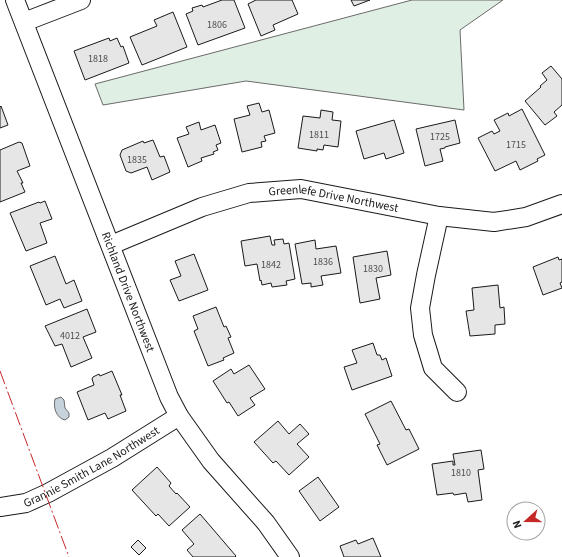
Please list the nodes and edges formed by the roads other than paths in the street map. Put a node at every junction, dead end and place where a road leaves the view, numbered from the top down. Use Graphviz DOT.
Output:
graph roads {
  1 [pos="15,0"];
  2 [pos="81,0"];
  3 [pos="24,22"];
  4 [pos="562,204"];
  5 [pos="439,216"];
  6 [pos="110,245"];
  7 [pos="457,392"];
  8 [pos="179,416"];
  9 [pos="0,507"];
  10 [pos="290,557"];
  1 -- 3 [label="street, Richland Drive Northwest"];
  2 -- 3 [label="street"];
  3 -- 6 [label="street, Richland Drive Northwest"];
  4 -- 5 [label="street, Greenlefe Drive Northwest"];
  5 -- 6 [label="street, Greenlefe Drive Northwest"];
  5 -- 7 [label="street"];
  6 -- 8 [label="street, Richland Drive Northwest"];
  8 -- 9 [label="street, Grannie Smith Lane Northwest"];
  8 -- 10 [label="street, Richland Drive Northwest"];
}
